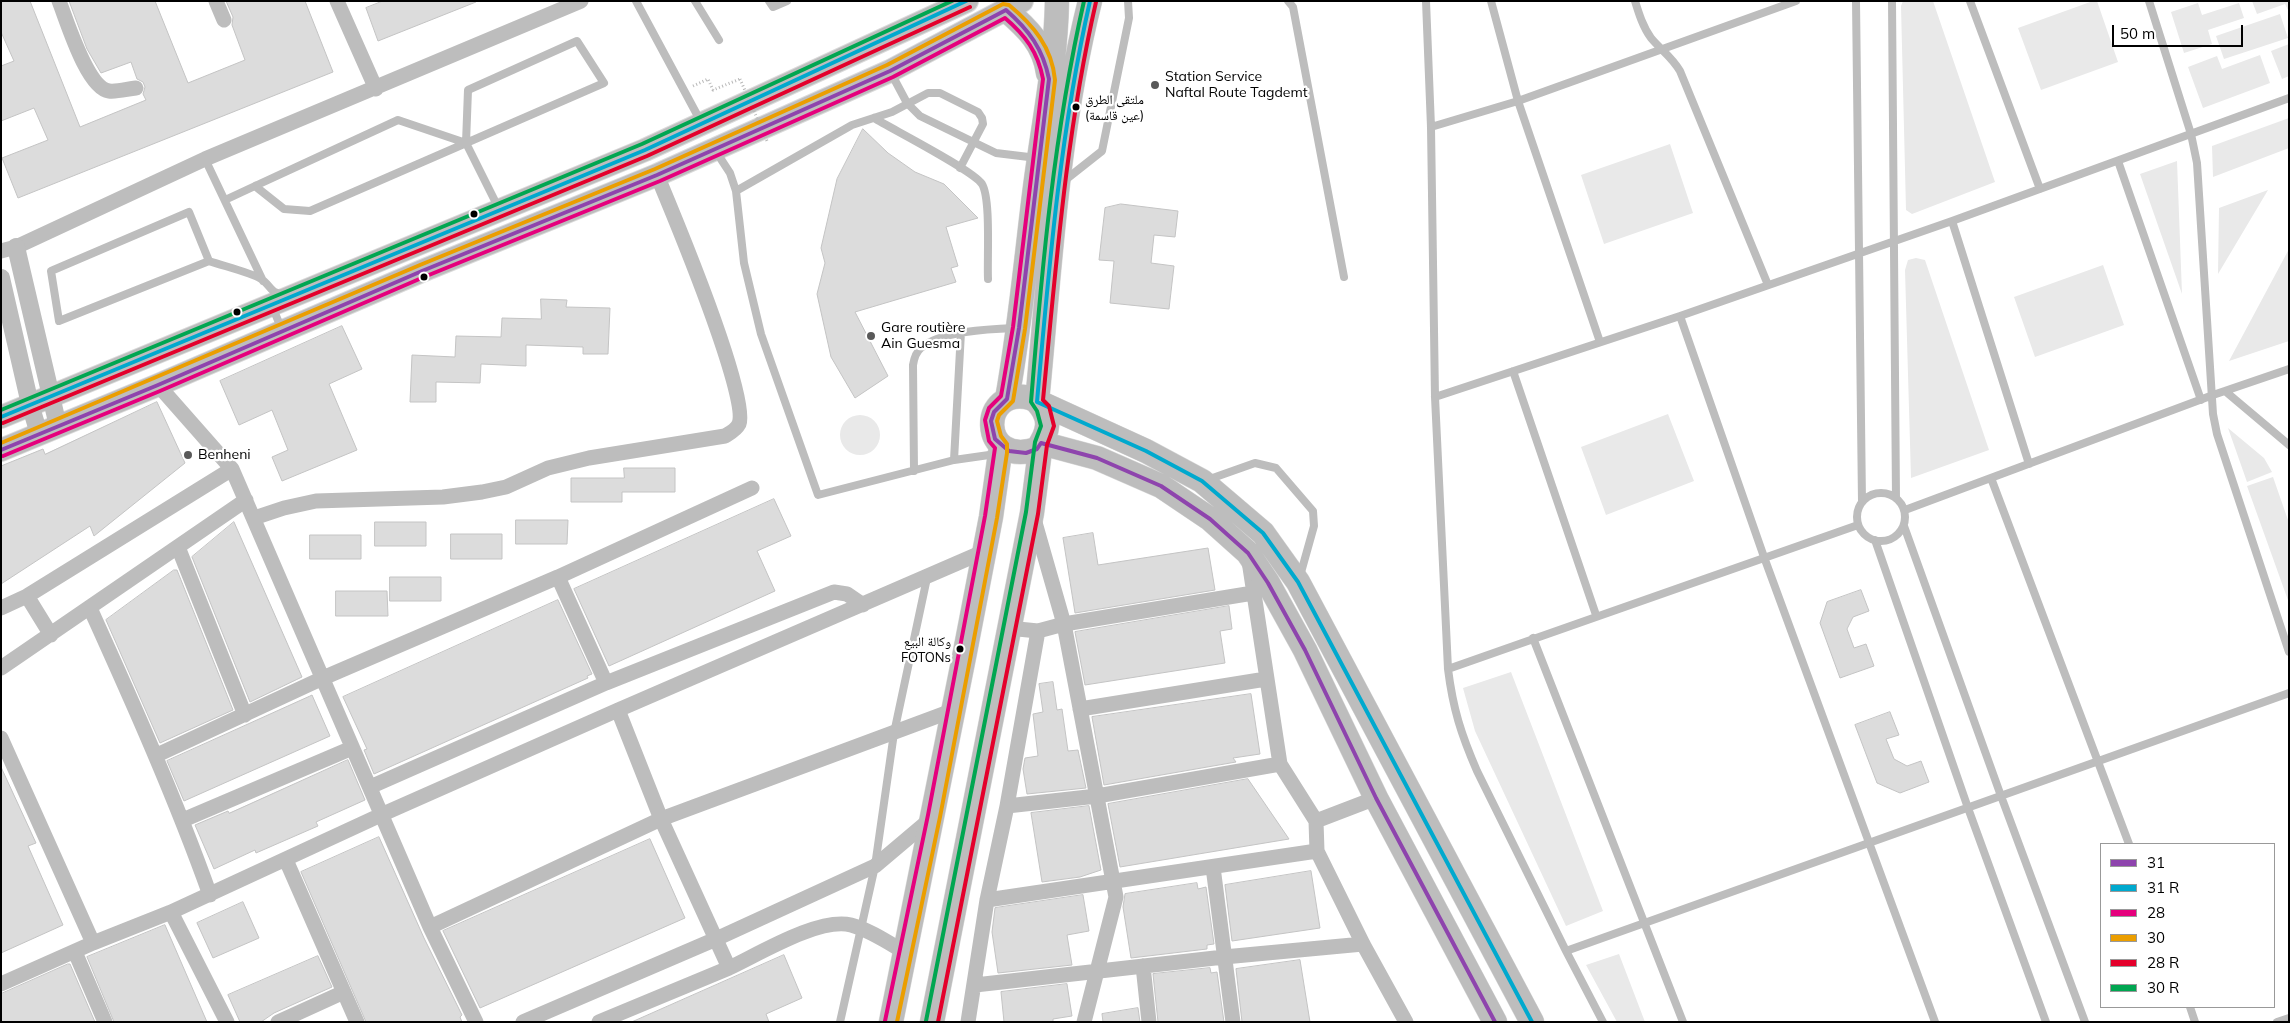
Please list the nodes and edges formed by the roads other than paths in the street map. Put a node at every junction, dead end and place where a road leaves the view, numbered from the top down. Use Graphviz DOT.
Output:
graph roads {
  1 [pos="59,1"];
  2 [pos="216,1"];
  3 [pos="581,1"];
  4 [pos="636,1"];
  5 [pos="695,1"];
  6 [pos="769,1"];
  7 [pos="787,1"];
  8 [pos="967,1"];
  9 [pos="1057,1"];
  10 [pos="1090,1"];
  11 [pos="1128,1"];
  12 [pos="1288,1"];
  13 [pos="1426,1"];
  14 [pos="1491,1"];
  15 [pos="1635,1"];
  16 [pos="1796,1"];
  17 [pos="1856,1"];
  18 [pos="1892,1"];
  19 [pos="1970,1"];
  20 [pos="2149,1"];
  21 [pos="341,2"];
  22 [pos="1014,5"];
  23 [pos="224,20"];
  24 [pos="720,40"];
  25 [pos="1663,49"];
  26 [pos="890,71"];
  27 [pos="1049,79"];
  28 [pos="136,88"];
  29 [pos="376,89"];
  30 [pos="2289,98"];
  31 [pos="1518,101"];
  32 [pos="907,103"];
  33 [pos="874,118"];
  34 [pos="702,124"];
  35 [pos="1431,127"];
  36 [pos="2191,134"];
  37 [pos="466,144"];
  38 [pos="973,144"];
  39 [pos="714,149"];
  40 [pos="1039,158"];
  41 [pos="205,159"];
  42 [pos="2118,160"];
  43 [pos="960,168"];
  44 [pos="657,174"];
  45 [pos="255,186"];
  46 [pos="1059,186"];
  47 [pos="2040,189"];
  48 [pos="736,191"];
  49 [pos="225,200"];
  50 [pos="500,211"];
  51 [pos="1952,221"];
  52 [pos="1896,241"];
  53 [pos="9,249"];
  54 [pos="1858,254"];
  55 [pos="207,258"];
  56 [pos="261,276"];
  57 [pos="1344,277"];
  58 [pos="988,279"];
  59 [pos="1768,285"];
  60 [pos="2,288"];
  61 [pos="296,293"];
  62 [pos="271,304"];
  63 [pos="1680,316"];
  64 [pos="1019,328"];
  65 [pos="7,331"];
  66 [pos="283,332"];
  67 [pos="961,332"];
  68 [pos="1600,342"];
  69 [pos="2289,369"];
  70 [pos="1513,371"];
  71 [pos="158,385"];
  72 [pos="2226,390"];
  73 [pos="2213,395"];
  74 [pos="51,396"];
  75 [pos="1435,397"];
  76 [pos="1007,399"];
  77 [pos="2201,400"];
  78 [pos="1037,402"];
  79 [pos="30,404"];
  80 [pos="1,417"];
  81 [pos="49,430"];
  82 [pos="1042,443"];
  83 [pos="2289,445"];
  84 [pos="1,450"];
  85 [pos="1001,450"];
  86 [pos="954,460"];
  87 [pos="2029,464"];
  88 [pos="232,469"];
  89 [pos="914,471"];
  90 [pos="1991,478"];
  91 [pos="1202,481"];
  92 [pos="752,488"];
  93 [pos="1896,498"];
  94 [pos="246,500"];
  95 [pos="1862,502"];
  96 [pos="1905,510"];
  97 [pos="1032,513"];
  98 [pos="254,518"];
  99 [pos="1858,525"];
  100 [pos="1904,526"];
  101 [pos="1874,540"];
  102 [pos="178,547"];
  103 [pos="983,552"];
  104 [pos="1248,553"];
  105 [pos="1764,557"];
  106 [pos="558,577"];
  107 [pos="927,578"];
  108 [pos="1298,582"];
  109 [pos="1253,593"];
  110 [pos="27,596"];
  111 [pos="863,605"];
  112 [pos="1,608"];
  113 [pos="90,608"];
  114 [pos="1596,616"];
  115 [pos="1064,624"];
  116 [pos="1008,628"];
  117 [pos="1038,631"];
  118 [pos="50,635"];
  119 [pos="1533,638"];
  120 [pos="2289,652"];
  121 [pos="1,668"];
  122 [pos="1448,669"];
  123 [pos="323,678"];
  124 [pos="1266,679"];
  125 [pos="606,683"];
  126 [pos="2289,693"];
  127 [pos="1080,709"];
  128 [pos="618,710"];
  129 [pos="954,710"];
  130 [pos="245,715"];
  131 [pos="894,733"];
  132 [pos="1,738"];
  133 [pos="352,748"];
  134 [pos="157,755"];
  135 [pos="2098,762"];
  136 [pos="1280,764"];
  137 [pos="370,787"];
  138 [pos="1097,796"];
  139 [pos="2001,796"];
  140 [pos="1376,798"];
  141 [pos="1007,806"];
  142 [pos="1968,808"];
  143 [pos="382,814"];
  144 [pos="934,816"];
  145 [pos="661,819"];
  146 [pos="183,820"];
  147 [pos="1316,821"];
  148 [pos="1869,843"];
  149 [pos="2129,843"];
  150 [pos="1317,851"];
  151 [pos="286,860"];
  152 [pos="875,866"];
  153 [pos="1214,867"];
  154 [pos="1113,882"];
  155 [pos="210,895"];
  156 [pos="987,900"];
  157 [pos="171,912"];
  158 [pos="1645,923"];
  159 [pos="430,927"];
  160 [pos="862,928"];
  161 [pos="716,939"];
  162 [pos="93,943"];
  163 [pos="1363,944"];
  164 [pos="1566,951"];
  165 [pos="75,952"];
  166 [pos="906,953"];
  167 [pos="1224,957"];
  168 [pos="1143,966"];
  169 [pos="729,968"];
  170 [pos="1097,972"];
  171 [pos="1,984"];
  172 [pos="975,985"];
  173 [pos="344,992"];
  174 [pos="2190,1008"];
  175 [pos="2289,1018"];
  176 [pos="105,1022"];
  177 [pos="227,1022"];
  178 [pos="278,1022"];
  179 [pos="357,1022"];
  180 [pos="476,1022"];
  181 [pos="523,1022"];
  182 [pos="599,1022"];
  183 [pos="840,1022"];
  184 [pos="891,1022"];
  185 [pos="932,1022"];
  186 [pos="968,1022"];
  187 [pos="1084,1022"];
  188 [pos="1148,1022"];
  189 [pos="1233,1022"];
  190 [pos="1406,1022"];
  191 [pos="1495,1022"];
  192 [pos="1532,1022"];
  193 [pos="1603,1022"];
  194 [pos="1683,1022"];
  195 [pos="1935,1022"];
  196 [pos="2046,1022"];
  197 [pos="2085,1022"];
  198 [pos="2196,1022"];
  199 [pos="2277,1022"];
  1 -- 28 [label="street"];
  2 -- 23 [label="street"];
  3 -- 29 [label="street"];
  4 -- 34 [label="lane"];
  5 -- 24 [label="lane"];
  6 -- 7 [label="lane"];
  8 -- 34 [label="main road"];
  9 -- 27 [label="highway"];
  10 -- 46 [label="highway"];
  11 -- 46 [label="lane"];
  12 -- 57 [label="lane"];
  13 -- 35 [label="lane"];
  14 -- 31 [label="lane"];
  15 -- 25 [label="lane"];
  16 -- 25 [label="lane"];
  17 -- 54 [label="lane"];
  18 -- 52 [label="lane"];
  19 -- 47 [label="lane"];
  20 -- 36 [label="lane"];
  21 -- 29 [label="street"];
  22 -- 26 [label="main road"];
  22 -- 27 [label="highway"];
  25 -- 31 [label="lane"];
  25 -- 59 [label="lane"];
  26 -- 32 [label="lane"];
  26 -- 39 [label="main road"];
  27 -- 40 [label="highway"];
  29 -- 41 [label="street"];
  30 -- 36 [label="lane"];
  31 -- 35 [label="lane"];
  31 -- 68 [label="lane"];
  32 -- 33 [label="lane"];
  32 -- 38 [label="lane"];
  32 -- 38 [label="lane"];
  33 -- 43 [label="lane"];
  33 -- 48 [label="lane"];
  34 -- 50 [label="main road"];
  35 -- 75 [label="lane"];
  36 -- 42 [label="lane"];
  36 -- 73 [label="lane"];
  37 -- 37 [label="lane"];
  37 -- 45 [label="lane"];
  37 -- 45 [label="lane"];
  37 -- 50 [label="lane"];
  38 -- 40 [label="lane"];
  38 -- 43 [label="lane"];
  39 -- 44 [label="main road"];
  39 -- 48 [label="lane"];
  40 -- 64 [label="highway"];
  41 -- 49 [label="lane"];
  41 -- 53 [label="street"];
  42 -- 47 [label="lane"];
  42 -- 77 [label="lane"];
  43 -- 58 [label="lane"];
  44 -- 66 [label="main road"];
  44 -- 98 [label="street"];
  45 -- 49 [label="lane"];
  46 -- 78 [label="highway"];
  47 -- 51 [label="lane"];
  48 -- 89 [label="lane"];
  49 -- 56 [label="lane"];
  50 -- 61 [label="main road"];
  51 -- 52 [label="lane"];
  51 -- 87 [label="lane"];
  52 -- 54 [label="lane"];
  52 -- 93 [label="lane"];
  53 -- 74 [label="street"];
  54 -- 59 [label="lane"];
  54 -- 95 [label="lane"];
  55 -- 55 [label="lane"];
  55 -- 56 [label="lane"];
  56 -- 61 [label="lane"];
  56 -- 62 [label="lane"];
  59 -- 63 [label="lane"];
  60 -- 65 [label="street"];
  61 -- 62 [label="main road"];
  62 -- 66 [label="lane"];
  62 -- 74 [label="main road"];
  63 -- 68 [label="lane"];
  63 -- 105 [label="lane"];
  64 -- 67 [label="lane"];
  64 -- 76 [label="highway"];
  65 -- 79 [label="street"];
  66 -- 71 [label="main road"];
  67 -- 86 [label="lane"];
  67 -- 89 [label="lane"];
  68 -- 70 [label="lane"];
  69 -- 72 [label="lane"];
  70 -- 75 [label="lane"];
  70 -- 114 [label="lane"];
  71 -- 81 [label="main road"];
  71 -- 88 [label="street"];
  72 -- 73 [label="lane"];
  72 -- 83 [label="lane"];
  73 -- 77 [label="lane"];
  73 -- 120 [label="lane"];
  74 -- 79 [label="main road"];
  74 -- 81 [label="street"];
  75 -- 122 [label="lane"];
  76 -- 78 [label="highway"];
  76 -- 85 [label="highway"];
  77 -- 87 [label="lane"];
  78 -- 82 [label="highway"];
  78 -- 91 [label="highway"];
  79 -- 80 [label="main road"];
  79 -- 81 [label="street"];
  81 -- 84 [label="main road"];
  82 -- 85 [label="highway"];
  82 -- 97 [label="highway"];
  82 -- 104 [label="highway"];
  85 -- 86 [label="lane"];
  85 -- 103 [label="highway"];
  86 -- 89 [label="lane"];
  87 -- 90 [label="lane"];
  88 -- 94 [label="street"];
  88 -- 110 [label="street"];
  90 -- 96 [label="lane"];
  90 -- 135 [label="lane"];
  91 -- 108 [label="highway"];
  91 -- 108 [label="lane"];
  92 -- 106 [label="street"];
  93 -- 95 [label="lane"];
  93 -- 96 [label="lane"];
  94 -- 98 [label="street"];
  94 -- 102 [label="street"];
  95 -- 99 [label="lane"];
  96 -- 100 [label="lane"];
  97 -- 115 [label="street"];
  97 -- 116 [label="highway"];
  98 -- 123 [label="street"];
  99 -- 101 [label="lane"];
  99 -- 105 [label="lane"];
  100 -- 101 [label="lane"];
  100 -- 139 [label="lane"];
  101 -- 142 [label="lane"];
  102 -- 113 [label="street"];
  102 -- 130 [label="street"];
  103 -- 107 [label="street"];
  103 -- 129 [label="highway"];
  104 -- 109 [label="street"];
  104 -- 140 [label="highway"];
  105 -- 114 [label="lane"];
  105 -- 148 [label="lane"];
  106 -- 123 [label="street"];
  106 -- 125 [label="street"];
  107 -- 111 [label="street"];
  107 -- 131 [label="lane"];
  108 -- 192 [label="highway"];
  109 -- 115 [label="street"];
  109 -- 124 [label="street"];
  110 -- 112 [label="street"];
  110 -- 118 [label="street"];
  111 -- 125 [label="street"];
  111 -- 128 [label="street"];
  113 -- 118 [label="street"];
  113 -- 134 [label="street"];
  114 -- 119 [label="lane"];
  115 -- 117 [label="street"];
  115 -- 127 [label="street"];
  116 -- 117 [label="street"];
  116 -- 185 [label="highway"];
  117 -- 141 [label="street"];
  118 -- 121 [label="street"];
  119 -- 122 [label="lane"];
  119 -- 158 [label="lane"];
  122 -- 164 [label="lane"];
  123 -- 130 [label="street"];
  123 -- 133 [label="street"];
  124 -- 127 [label="street"];
  124 -- 136 [label="street"];
  125 -- 137 [label="street"];
  126 -- 135 [label="lane"];
  127 -- 138 [label="street"];
  128 -- 143 [label="street"];
  128 -- 145 [label="street"];
  129 -- 131 [label="street"];
  129 -- 144 [label="highway"];
  130 -- 134 [label="street"];
  131 -- 145 [label="street"];
  131 -- 152 [label="lane"];
  132 -- 162 [label="street"];
  133 -- 137 [label="street"];
  133 -- 146 [label="street"];
  134 -- 146 [label="street"];
  135 -- 139 [label="lane"];
  135 -- 149 [label="lane"];
  136 -- 138 [label="street"];
  136 -- 147 [label="street"];
  137 -- 143 [label="street"];
  138 -- 141 [label="street"];
  138 -- 154 [label="street"];
  139 -- 142 [label="lane"];
  139 -- 197 [label="lane"];
  140 -- 147 [label="street"];
  140 -- 191 [label="highway"];
  141 -- 156 [label="street"];
  142 -- 148 [label="lane"];
  142 -- 196 [label="lane"];
  143 -- 151 [label="street"];
  143 -- 159 [label="street"];
  144 -- 152 [label="street"];
  144 -- 166 [label="highway"];
  145 -- 159 [label="street"];
  145 -- 161 [label="street"];
  146 -- 155 [label="street"];
  147 -- 150 [label="street"];
  148 -- 158 [label="lane"];
  148 -- 195 [label="lane"];
  150 -- 153 [label="street"];
  150 -- 163 [label="street"];
  151 -- 155 [label="street"];
  151 -- 173 [label="street"];
  152 -- 160 [label="lane"];
  152 -- 161 [label="street"];
  153 -- 154 [label="street"];
  153 -- 167 [label="street"];
  154 -- 156 [label="street"];
  154 -- 170 [label="street"];
  155 -- 157 [label="street"];
  156 -- 172 [label="street"];
  157 -- 162 [label="street"];
  157 -- 177 [label="street"];
  158 -- 164 [label="lane"];
  158 -- 194 [label="lane"];
  159 -- 180 [label="street"];
  160 -- 166 [label="street"];
  160 -- 169 [label="street"];
  160 -- 183 [label="lane"];
  161 -- 169 [label="street"];
  161 -- 181 [label="street"];
  162 -- 165 [label="street"];
  163 -- 167 [label="street"];
  163 -- 190 [label="street"];
  164 -- 193 [label="lane"];
  165 -- 171 [label="street"];
  165 -- 176 [label="street"];
  166 -- 184 [label="highway"];
  167 -- 168 [label="street"];
  167 -- 189 [label="street"];
  168 -- 170 [label="street"];
  168 -- 188 [label="street"];
  169 -- 182 [label="street"];
  170 -- 172 [label="street"];
  170 -- 187 [label="street"];
  172 -- 186 [label="street"];
  173 -- 178 [label="street"];
  173 -- 179 [label="street"];
  174 -- 198 [label="lane"];
  175 -- 199 [label="lane"];
}
